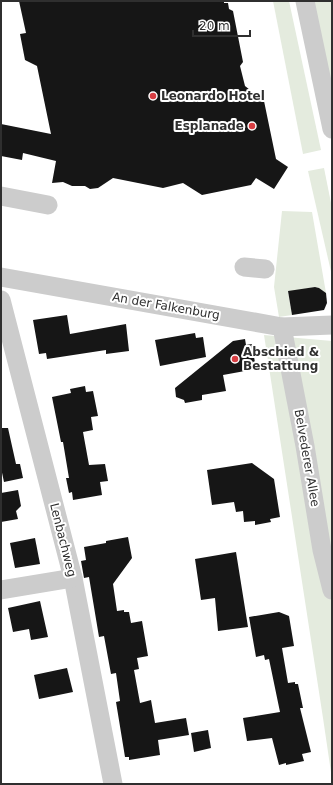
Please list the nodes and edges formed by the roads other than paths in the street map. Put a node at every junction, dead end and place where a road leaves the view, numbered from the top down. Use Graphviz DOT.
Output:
graph roads {
  1 [pos="305,1"];
  2 [pos="332,129"];
  3 [pos="1,196"];
  4 [pos="48,205"];
  5 [pos="244,267"];
  6 [pos="265,269"];
  7 [pos="1,277"];
  8 [pos="1,300"];
  9 [pos="332,324"];
  10 [pos="282,327"];
  11 [pos="73,578"];
  12 [pos="1,590"];
  13 [pos="332,590"];
  14 [pos="113,784"];
  1 -- 2 [label="street"];
  3 -- 4 [label="street"];
  5 -- 6 [label="street"];
  7 -- 10 [label="street, An der Falkenburg"];
  8 -- 11 [label="street, Lenbachweg"];
  9 -- 10 [label="street, An der Falkenburg"];
  10 -- 13 [label="street, Belvederer Allee"];
  11 -- 12 [label="street"];
  11 -- 14 [label="street, Lenbachweg"];
}
